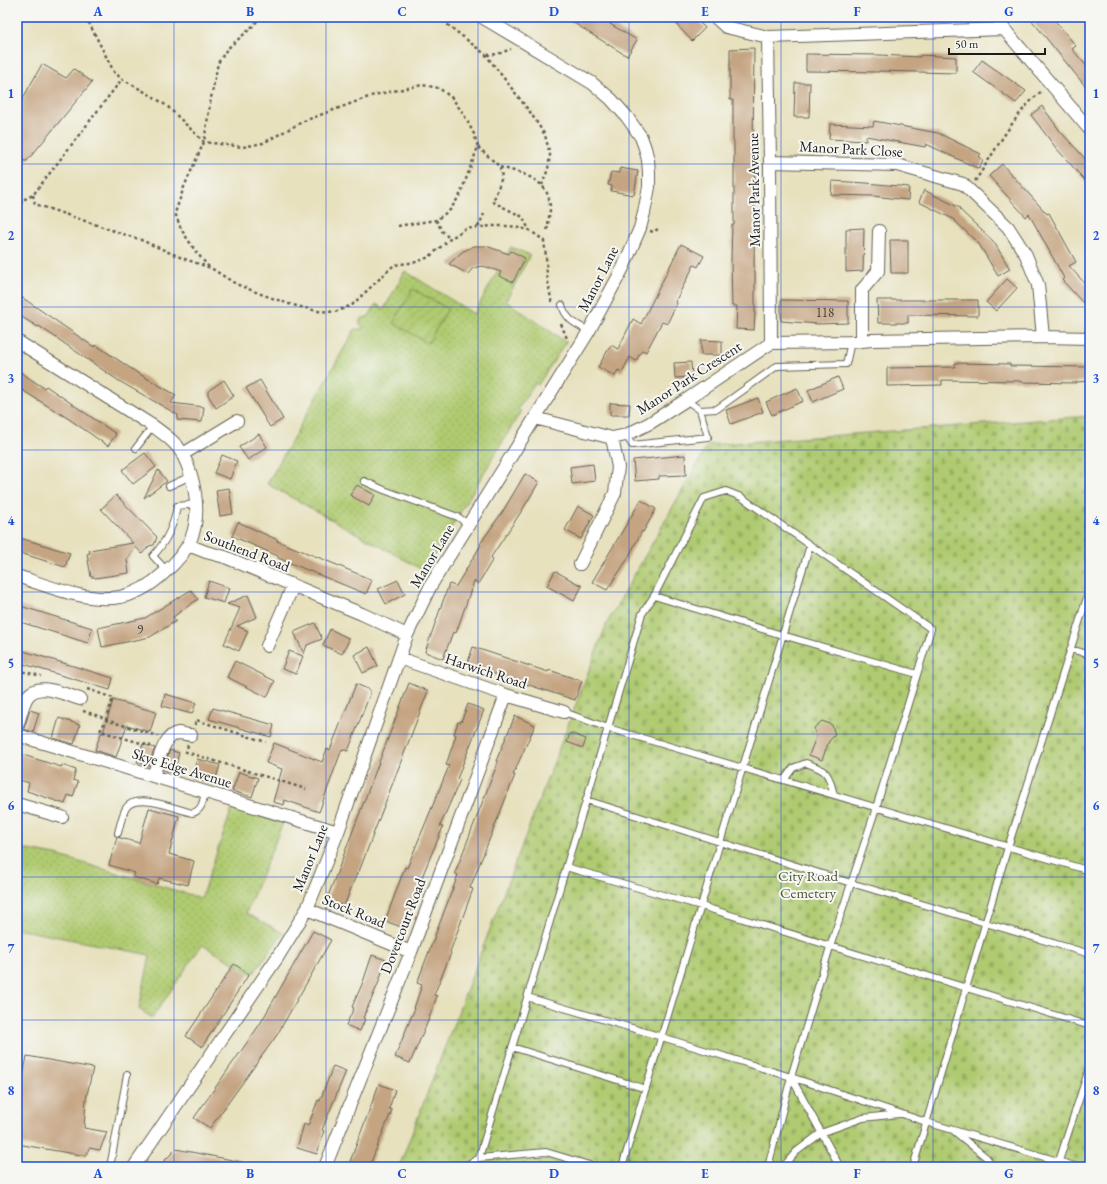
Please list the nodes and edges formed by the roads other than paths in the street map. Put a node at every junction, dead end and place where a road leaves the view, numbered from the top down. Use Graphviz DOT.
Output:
graph roads {
  1 [pos="482,17"];
  2 [pos="715,17"];
  3 [pos="998,17"];
  4 [pos="1004,29"];
  5 [pos="768,37"];
  6 [pos="1090,130"];
  7 [pos="770,162"];
  8 [pos="879,232"];
  9 [pos="562,305"];
  10 [pos="589,331"];
  11 [pos="1043,337"];
  12 [pos="1090,338"];
  13 [pos="17,341"];
  14 [pos="856,341"];
  15 [pos="771,343"];
  16 [pos="686,400"];
  17 [pos="700,410"];
  18 [pos="534,418"];
  19 [pos="237,421"];
  20 [pos="153,426"];
  21 [pos="626,435"];
  22 [pos="612,438"];
  23 [pos="136,448"];
  24 [pos="183,454"];
  25 [pos="191,476"];
  26 [pos="364,481"];
  27 [pos="169,486"];
  28 [pos="196,504"];
  29 [pos="469,525"];
  30 [pos="810,545"];
  31 [pos="188,546"];
  32 [pos="580,564"];
  33 [pos="167,571"];
  34 [pos="17,576"];
  35 [pos="293,586"];
  36 [pos="1090,588"];
  37 [pos="654,596"];
  38 [pos="407,635"];
  39 [pos="782,635"];
  40 [pos="267,646"];
  41 [pos="1071,649"];
  42 [pos="1090,655"];
  43 [pos="399,658"];
  44 [pos="917,674"];
  45 [pos="506,695"];
  46 [pos="80,700"];
  47 [pos="564,712"];
  48 [pos="17,726"];
  49 [pos="608,728"];
  50 [pos="17,735"];
  51 [pos="191,735"];
  52 [pos="743,768"];
  53 [pos="153,776"];
  54 [pos="784,780"];
  55 [pos="206,792"];
  56 [pos="834,795"];
  57 [pos="586,800"];
  58 [pos="17,804"];
  59 [pos="876,808"];
  60 [pos="62,817"];
  61 [pos="118,832"];
  62 [pos="338,832"];
  63 [pos="721,842"];
  64 [pos="1008,847"];
  65 [pos="566,867"];
  66 [pos="1090,871"];
  67 [pos="851,883"];
  68 [pos="701,906"];
  69 [pos="307,909"];
  70 [pos="986,924"];
  71 [pos="830,947"];
  72 [pos="410,952"];
  73 [pos="1090,954"];
  74 [pos="966,987"];
  75 [pos="527,997"];
  76 [pos="1090,1026"];
  77 [pos="662,1037"];
  78 [pos="512,1047"];
  79 [pos="1090,1066"];
  80 [pos="127,1075"];
  81 [pos="791,1077"];
  82 [pos="646,1089"];
  83 [pos="900,1113"];
  84 [pos="926,1122"];
  85 [pos="952,1130"];
  86 [pos="821,1133"];
  87 [pos="479,1158"];
  88 [pos="1058,1164"];
  89 [pos="110,1167"];
  90 [pos="134,1167"];
  91 [pos="325,1167"];
  92 [pos="463,1167"];
  93 [pos="596,1167"];
  94 [pos="622,1167"];
  95 [pos="768,1167"];
  96 [pos="783,1167"];
  97 [pos="840,1167"];
  98 [pos="913,1167"];
  99 [pos="992,1167"];
  100 [pos="1049,1167"];
  101 [pos="1078,1167"];
  1 -- 10 [label="street, Manor Lane"];
  2 -- 5 [label="street"];
  3 -- 4 [label="street"];
  4 -- 5 [label="street"];
  4 -- 6 [label="street"];
  5 -- 7 [label="street, Manor Park Avenue"];
  7 -- 11 [label="street, Manor Park Close"];
  7 -- 15 [label="street, Manor Park Avenue"];
  8 -- 14 [label="street"];
  9 -- 10 [label="lane"];
  10 -- 18 [label="street, Manor Lane"];
  11 -- 12 [label="street"];
  11 -- 14 [label="street"];
  13 -- 20 [label="street, Southend Road"];
  14 -- 15 [label="street"];
  14 -- 17 [label="lane"];
  15 -- 16 [label="street, Manor Park Crescent"];
  16 -- 17 [label="lane"];
  16 -- 21 [label="street, Manor Park Crescent"];
  17 -- 21 [label="lane"];
  18 -- 22 [label="street, Manor Park Crescent"];
  18 -- 29 [label="street, Manor Lane"];
  19 -- 24 [label="street"];
  20 -- 23 [label="lane"];
  20 -- 24 [label="street, Southend Road"];
  21 -- 22 [label="street, Manor Park Crescent"];
  22 -- 32 [label="street"];
  24 -- 25 [label="street, Southend Road"];
  25 -- 27 [label="lane"];
  25 -- 28 [label="street, Southend Road"];
  26 -- 29 [label="lane"];
  28 -- 31 [label="street, Southend Road"];
  28 -- 33 [label="lane"];
  29 -- 38 [label="street, Manor Lane"];
  30 -- 37 [label="lane"];
  30 -- 39 [label="lane"];
  30 -- 44 [label="lane"];
  31 -- 33 [label="street"];
  31 -- 35 [label="street, Southend Road"];
  33 -- 34 [label="street"];
  35 -- 38 [label="street, Southend Road"];
  35 -- 40 [label="street, Southend Road"];
  36 -- 41 [label="lane"];
  37 -- 39 [label="lane"];
  37 -- 49 [label="lane"];
  38 -- 43 [label="street, Manor Lane"];
  39 -- 44 [label="lane"];
  39 -- 52 [label="lane"];
  41 -- 42 [label="lane"];
  41 -- 64 [label="lane"];
  43 -- 45 [label="street, Harwich Road"];
  43 -- 62 [label="street, Manor Lane"];
  44 -- 59 [label="lane"];
  45 -- 47 [label="street, Harwich Road"];
  45 -- 72 [label="street, Dovercourt Road"];
  46 -- 48 [label="street"];
  47 -- 49 [label="lane"];
  49 -- 52 [label="lane"];
  49 -- 57 [label="lane"];
  50 -- 53 [label="street, Skye Edge Avenue"];
  51 -- 53 [label="street"];
  52 -- 54 [label="lane"];
  52 -- 63 [label="lane"];
  53 -- 55 [label="street, Skye Edge Avenue"];
  54 -- 56 [label="lane"];
  54 -- 56 [label="lane"];
  55 -- 61 [label="lane"];
  55 -- 62 [label="street, Skye Edge Avenue"];
  56 -- 59 [label="lane"];
  57 -- 63 [label="lane"];
  57 -- 65 [label="lane"];
  58 -- 60 [label="street"];
  59 -- 64 [label="lane"];
  59 -- 67 [label="lane"];
  62 -- 69 [label="street, Manor Lane"];
  63 -- 67 [label="lane"];
  63 -- 68 [label="lane"];
  64 -- 66 [label="lane"];
  64 -- 70 [label="lane"];
  65 -- 68 [label="lane"];
  65 -- 75 [label="lane"];
  67 -- 70 [label="lane"];
  67 -- 71 [label="lane"];
  68 -- 71 [label="lane"];
  68 -- 77 [label="lane"];
  69 -- 72 [label="street, Stock Road"];
  69 -- 90 [label="street, Manor Lane"];
  70 -- 73 [label="lane"];
  70 -- 74 [label="lane"];
  71 -- 74 [label="lane"];
  71 -- 81 [label="lane"];
  72 -- 91 [label="street, Dovercourt Road"];
  74 -- 76 [label="lane"];
  74 -- 84 [label="lane"];
  75 -- 77 [label="lane"];
  75 -- 78 [label="lane"];
  77 -- 81 [label="lane"];
  77 -- 82 [label="lane"];
  78 -- 82 [label="lane"];
  78 -- 87 [label="lane"];
  79 -- 88 [label="lane"];
  80 -- 89 [label="lane"];
  81 -- 83 [label="lane"];
  81 -- 86 [label="lane"];
  81 -- 95 [label="lane"];
  82 -- 94 [label="lane"];
  83 -- 84 [label="lane"];
  83 -- 86 [label="lane"];
  84 -- 85 [label="lane"];
  84 -- 98 [label="lane"];
  85 -- 88 [label="lane"];
  85 -- 99 [label="lane"];
  86 -- 96 [label="lane"];
  86 -- 97 [label="lane"];
  87 -- 92 [label="lane"];
  87 -- 93 [label="lane"];
  88 -- 100 [label="lane"];
  88 -- 101 [label="lane"];
}
